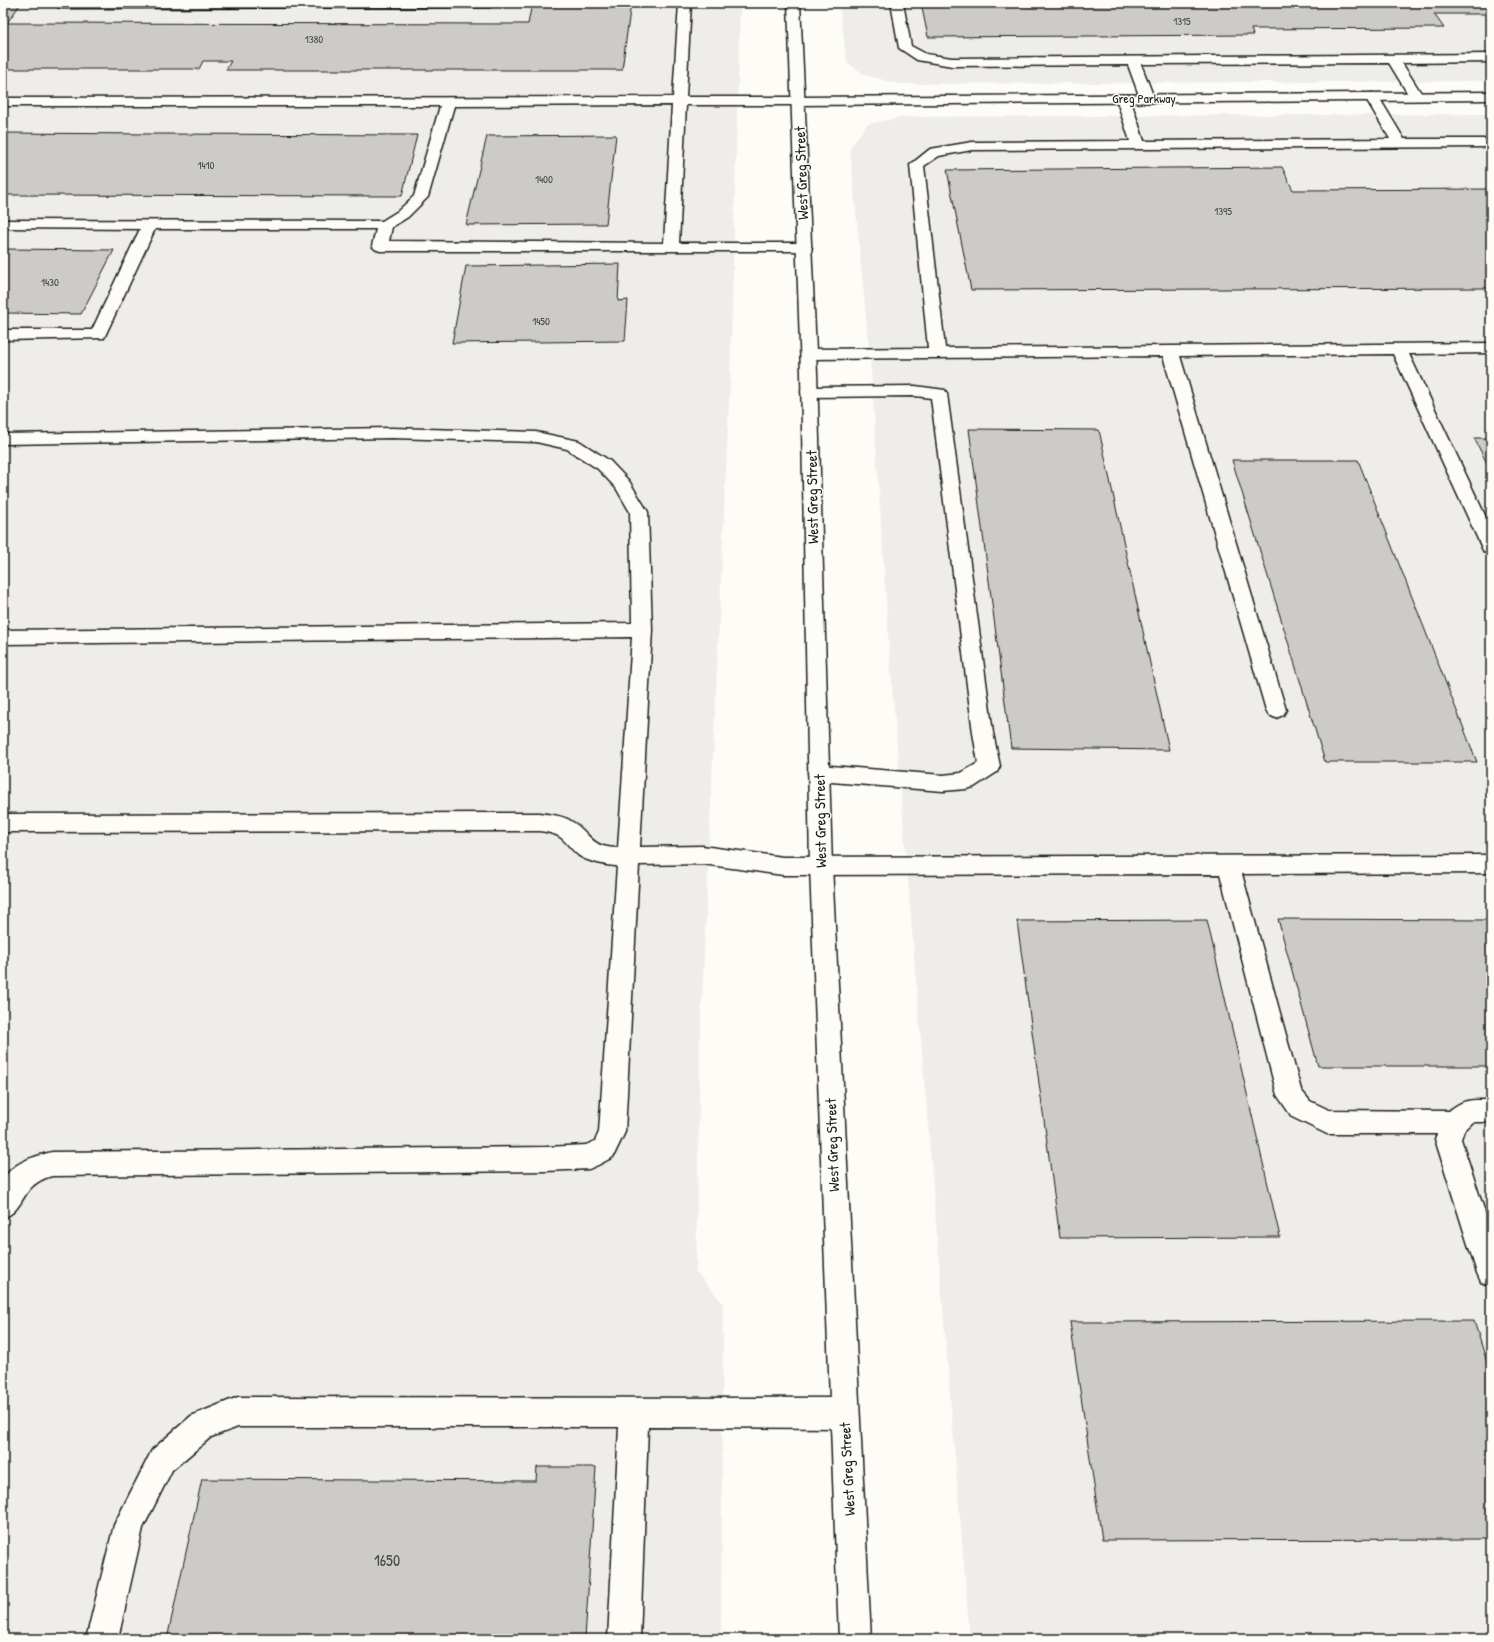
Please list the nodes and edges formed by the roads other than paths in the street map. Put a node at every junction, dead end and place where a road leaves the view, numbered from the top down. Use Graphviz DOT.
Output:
graph roads {
  1 [pos="63,3"];
  2 [pos="490,3"];
  3 [pos="685,3"];
  4 [pos="794,3"];
  5 [pos="897,3"];
  6 [pos="1491,58"];
  7 [pos="1393,59"];
  8 [pos="1133,61"];
  9 [pos="1416,96"];
  10 [pos="1491,96"];
  11 [pos="1372,97"];
  12 [pos="1123,98"];
  13 [pos="1147,98"];
  14 [pos="798,101"];
  15 [pos="3,102"];
  16 [pos="448,102"];
  17 [pos="680,102"];
  18 [pos="1491,143"];
  19 [pos="1400,144"];
  20 [pos="1138,145"];
  21 [pos="3,224"];
  22 [pos="150,224"];
  23 [pos="385,225"];
  24 [pos="671,247"];
  25 [pos="804,248"];
  26 [pos="3,335"];
  27 [pos="1399,348"];
  28 [pos="1491,348"];
  29 [pos="1170,351"];
  30 [pos="937,353"];
  31 [pos="809,354"];
  32 [pos="810,392"];
  33 [pos="3,439"];
  34 [pos="1491,548"];
  35 [pos="642,630"];
  36 [pos="3,637"];
  37 [pos="1276,710"];
  38 [pos="819,773"];
  39 [pos="3,823"];
  40 [pos="628,857"];
  41 [pos="1491,864"];
  42 [pos="820,866"];
  43 [pos="1229,866"];
  44 [pos="1491,1111"];
  45 [pos="1454,1123"];
  46 [pos="3,1206"];
  47 [pos="1491,1273"];
  48 [pos="634,1413"];
  49 [pos="844,1414"];
  50 [pos="102,1639"];
  51 [pos="624,1639"];
  52 [pos="855,1639"];
  1 -- 2 [label="main road"];
  3 -- 17 [label="main road"];
  4 -- 14 [label="main road, West Greg Street"];
  5 -- 8 [label="main road"];
  6 -- 7 [label="main road"];
  7 -- 8 [label="main road"];
  7 -- 9 [label="main road"];
  8 -- 13 [label="main road"];
  9 -- 10 [label="main road, Greg Parkway"];
  9 -- 11 [label="main road, Greg Parkway"];
  11 -- 13 [label="main road, Greg Parkway"];
  11 -- 19 [label="main road"];
  12 -- 13 [label="main road, Greg Parkway"];
  12 -- 14 [label="main road, Greg Parkway"];
  12 -- 20 [label="main road"];
  14 -- 17 [label="main road, Greg Parkway"];
  14 -- 25 [label="main road, West Greg Street"];
  15 -- 16 [label="main road, Greg Parkway"];
  16 -- 17 [label="main road, Greg Parkway"];
  16 -- 23 [label="main road"];
  17 -- 24 [label="main road"];
  18 -- 19 [label="main road"];
  19 -- 20 [label="main road"];
  20 -- 30 [label="main road"];
  21 -- 22 [label="main road"];
  22 -- 23 [label="main road"];
  22 -- 26 [label="main road"];
  23 -- 24 [label="main road"];
  24 -- 25 [label="main road"];
  25 -- 31 [label="main road, West Greg Street"];
  27 -- 28 [label="main road"];
  27 -- 29 [label="main road"];
  27 -- 34 [label="main road"];
  29 -- 30 [label="main road"];
  29 -- 37 [label="main road"];
  30 -- 31 [label="main road"];
  31 -- 32 [label="main road, West Greg Street"];
  32 -- 38 [label="main road, West Greg Street"];
  32 -- 38 [label="main road"];
  33 -- 35 [label="main road"];
  35 -- 36 [label="main road"];
  35 -- 40 [label="main road"];
  38 -- 42 [label="main road, West Greg Street"];
  39 -- 40 [label="main road"];
  40 -- 42 [label="main road"];
  40 -- 46 [label="main road"];
  41 -- 43 [label="main road"];
  42 -- 43 [label="main road"];
  42 -- 49 [label="main road, West Greg Street"];
  43 -- 45 [label="main road"];
  44 -- 45 [label="main road"];
  45 -- 47 [label="main road"];
  48 -- 49 [label="main road"];
  48 -- 50 [label="main road"];
  48 -- 51 [label="main road"];
  49 -- 52 [label="main road, West Greg Street"];
}
